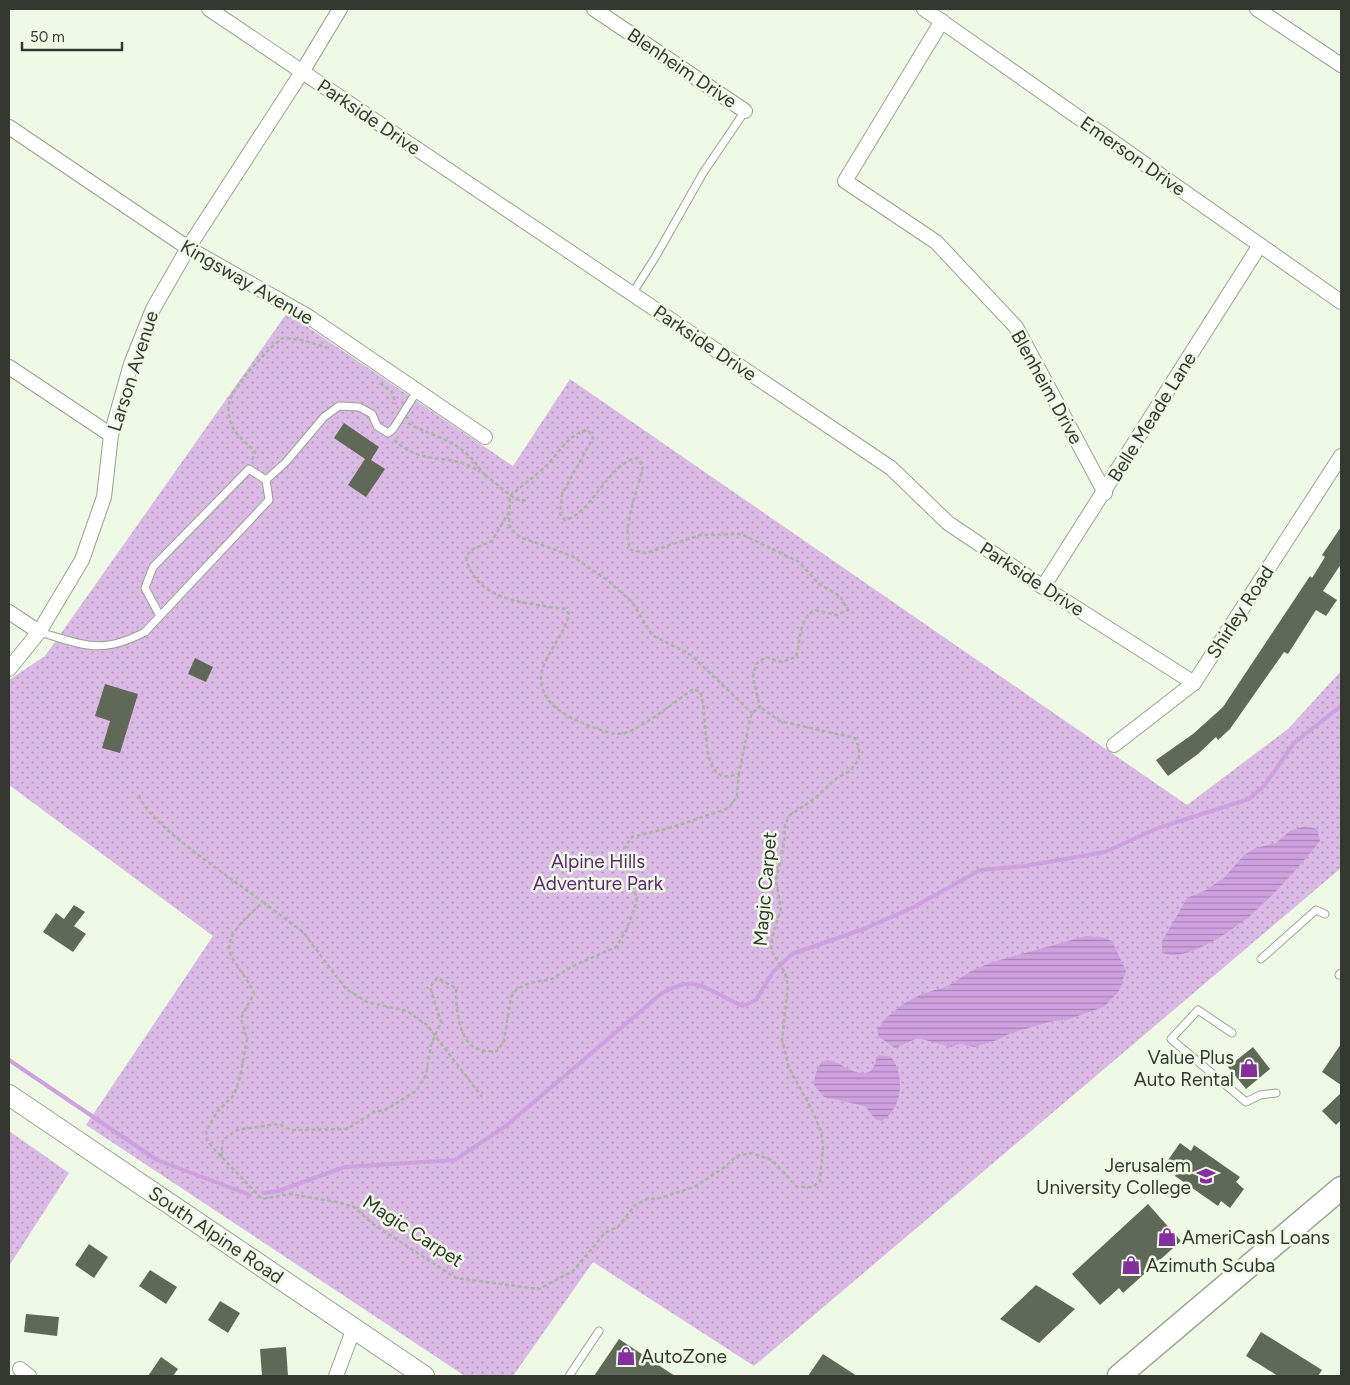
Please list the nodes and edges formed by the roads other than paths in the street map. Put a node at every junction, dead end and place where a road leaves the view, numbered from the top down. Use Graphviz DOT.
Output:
graph roads {
  1 [pos="209,9"];
  2 [pos="340,9"];
  3 [pos="594,9"];
  4 [pos="924,9"];
  5 [pos="1257,9"];
  6 [pos="942,21"];
  7 [pos="1341,65"];
  8 [pos="302,72"];
  9 [pos="745,111"];
  10 [pos="9,127"];
  11 [pos="1260,245"];
  12 [pos="188,248"];
  13 [pos="632,294"];
  14 [pos="1341,302"];
  15 [pos="9,366"];
  16 [pos="417,391"];
  17 [pos="111,435"];
  18 [pos="485,437"];
  19 [pos="1341,456"];
  20 [pos="266,480"];
  21 [pos="1104,493"];
  22 [pos="1043,587"];
  23 [pos="9,612"];
  24 [pos="160,616"];
  25 [pos="39,632"];
  26 [pos="9,669"];
  27 [pos="1194,683"];
  28 [pos="1114,745"];
  29 [pos="1325,914"];
  30 [pos="1261,959"];
  31 [pos="1232,1034"];
  32 [pos="1276,1094"];
  33 [pos="9,1095"];
  34 [pos="1341,1188"];
  35 [pos="354,1328"];
  36 [pos="599,1331"];
  37 [pos="336,1376"];
  38 [pos="424,1376"];
  39 [pos="569,1376"];
  40 [pos="1119,1376"];
  1 -- 8 [label="street, Parkside Drive"];
  2 -- 8 [label="street, Larson Avenue"];
  3 -- 9 [label="street, Blenheim Drive"];
  4 -- 6 [label="street, Emerson Drive"];
  5 -- 7 [label="street"];
  6 -- 11 [label="street, Emerson Drive"];
  6 -- 21 [label="street, Blenheim Drive"];
  8 -- 12 [label="street, Larson Avenue"];
  8 -- 13 [label="street, Parkside Drive"];
  9 -- 13 [label="lane"];
  10 -- 12 [label="street, Kingsway Avenue"];
  11 -- 14 [label="street, Emerson Drive"];
  11 -- 21 [label="street, Belle Meade Lane"];
  12 -- 16 [label="street, Kingsway Avenue"];
  12 -- 17 [label="street, Larson Avenue"];
  13 -- 22 [label="street, Parkside Drive"];
  15 -- 17 [label="street"];
  16 -- 18 [label="street, Kingsway Avenue"];
  16 -- 20 [label="lane"];
  17 -- 25 [label="street, Larson Avenue"];
  19 -- 27 [label="street, Shirley Road"];
  20 -- 24 [label="lane"];
  20 -- 24 [label="lane"];
  21 -- 22 [label="street, Belle Meade Lane"];
  22 -- 27 [label="street, Parkside Drive"];
  23 -- 25 [label="street"];
  24 -- 25 [label="lane"];
  25 -- 26 [label="street, Larson Avenue"];
  27 -- 28 [label="street, Shirley Road"];
  29 -- 30 [label="lane"];
  31 -- 32 [label="lane"];
  33 -- 35 [label="main road, South Alpine Road"];
  34 -- 40 [label="main road"];
  35 -- 37 [label="street"];
  35 -- 38 [label="main road, South Alpine Road"];
  36 -- 39 [label="lane"];
}
